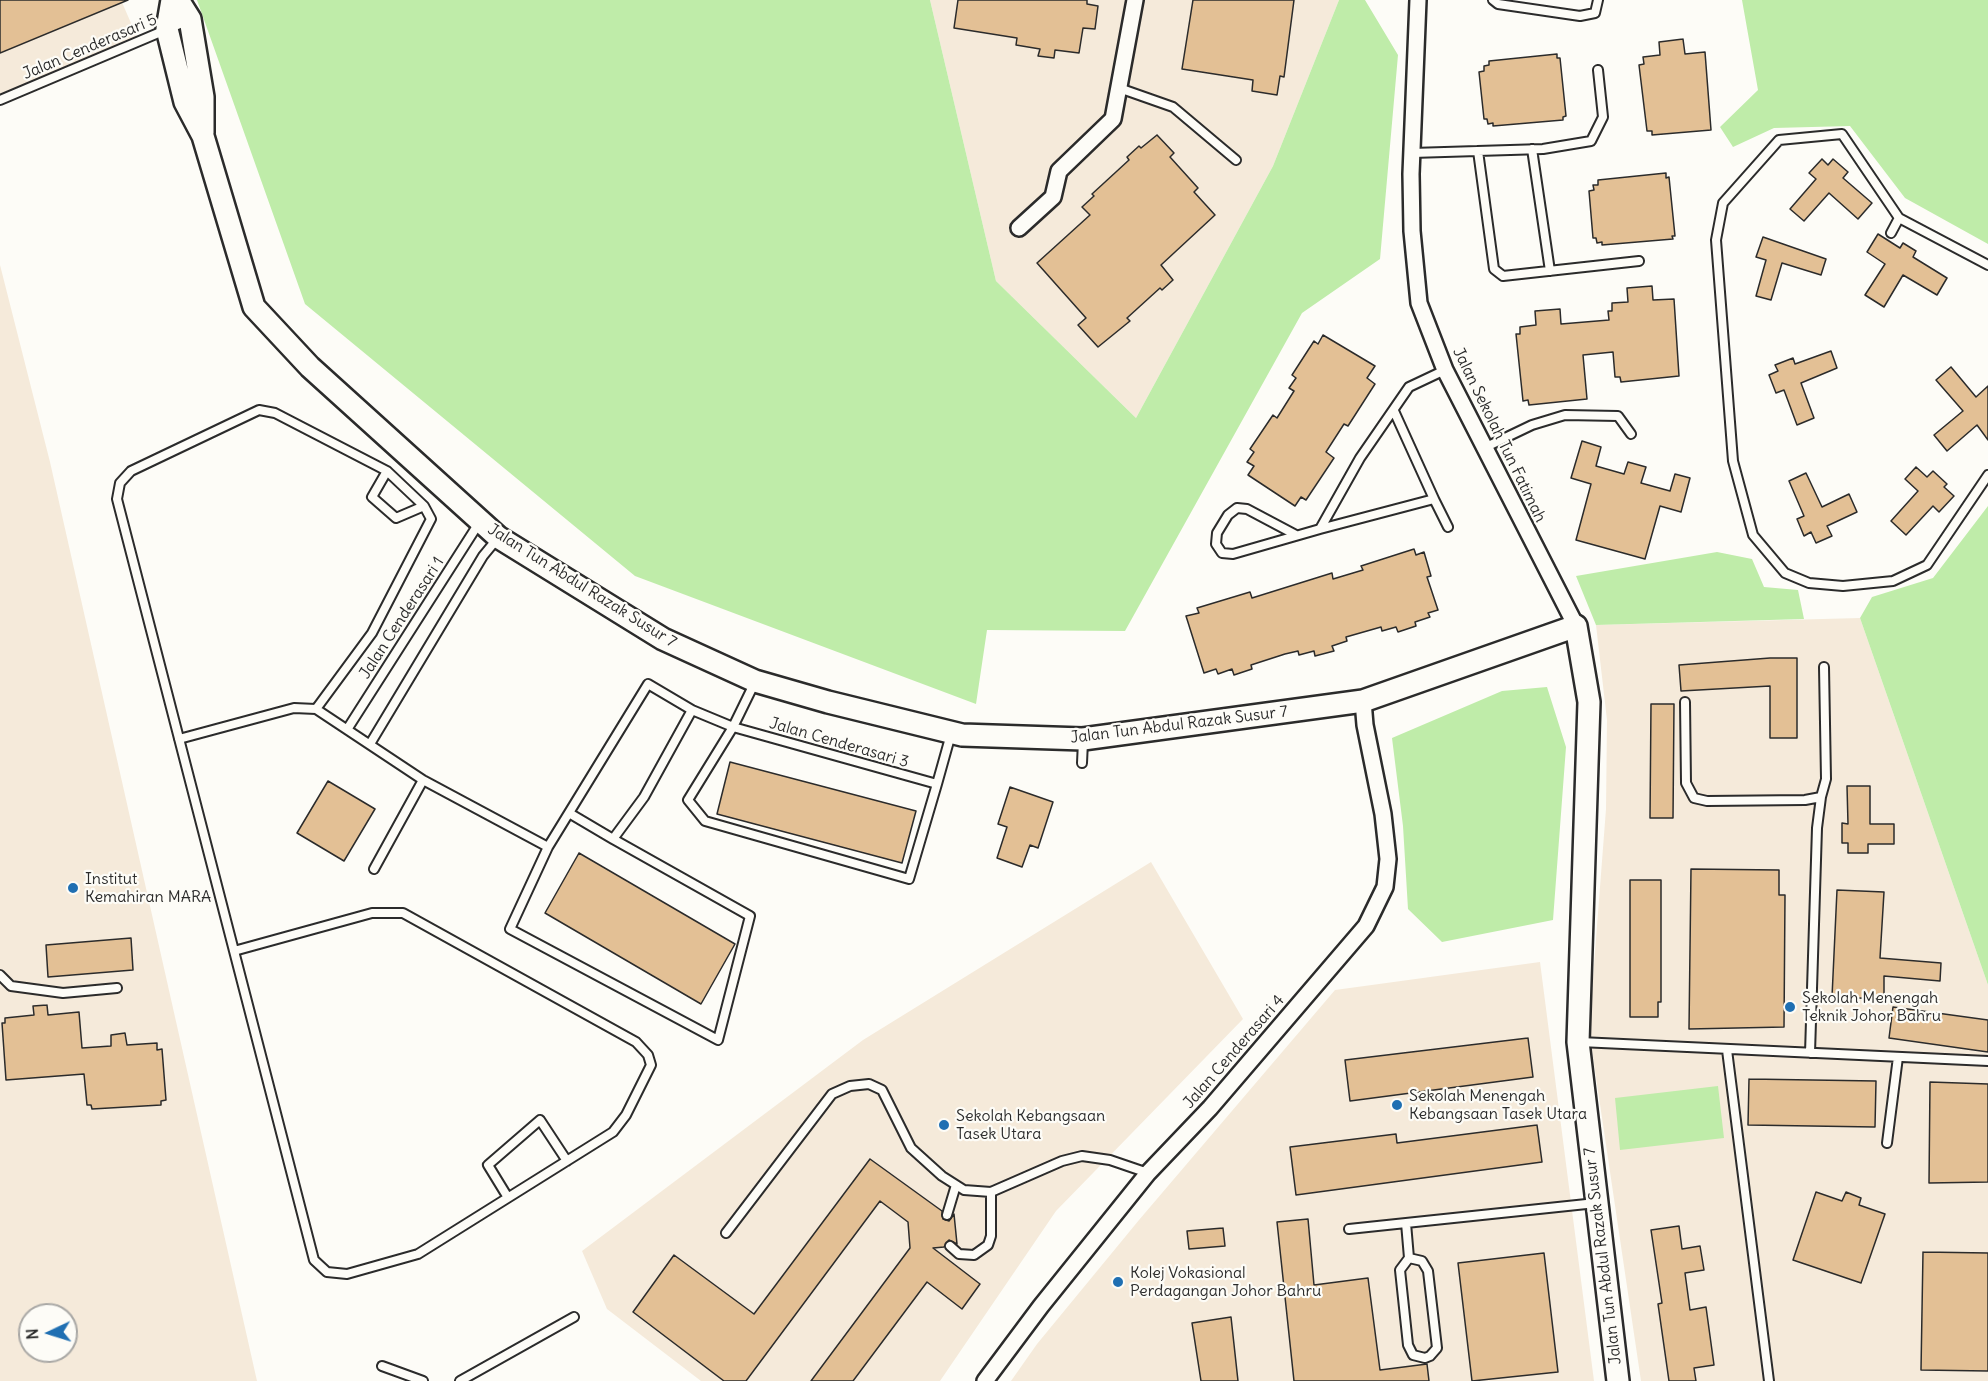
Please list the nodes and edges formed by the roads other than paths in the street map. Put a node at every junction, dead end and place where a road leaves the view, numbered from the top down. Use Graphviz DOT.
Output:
graph roads {
  1 [pos="172,0"];
  2 [pos="178,0"];
  3 [pos="1136,0"];
  4 [pos="1418,0"];
  5 [pos="1493,0"];
  6 [pos="1598,0"];
  7 [pos="190,19"];
  8 [pos="167,29"];
  9 [pos="1598,70"];
  10 [pos="1119,87"];
  11 [pos="0,100"];
  12 [pos="203,136"];
  13 [pos="1532,149"];
  14 [pos="1478,151"];
  15 [pos="1412,153"];
  16 [pos="1236,160"];
  17 [pos="1899,218"];
  18 [pos="1019,228"];
  19 [pos="1891,233"];
  20 [pos="1639,261"];
  21 [pos="1988,265"];
  22 [pos="1550,271"];
  23 [pos="1445,370"];
  24 [pos="1394,411"];
  25 [pos="1630,434"];
  26 [pos="1484,448"];
  27 [pos="387,471"];
  28 [pos="1988,475"];
  29 [pos="1434,499"];
  30 [pos="424,506"];
  31 [pos="479,523"];
  32 [pos="1448,527"];
  33 [pos="1320,529"];
  34 [pos="1296,536"];
  35 [pos="498,537"];
  36 [pos="1576,626"];
  37 [pos="1824,667"];
  38 [pos="755,681"];
  39 [pos="1363,701"];
  40 [pos="1685,702"];
  41 [pos="316,709"];
  42 [pos="692,710"];
  43 [pos="733,727"];
  44 [pos="348,728"];
  45 [pos="965,735"];
  46 [pos="179,738"];
  47 [pos="1083,739"];
  48 [pos="370,744"];
  49 [pos="1082,764"];
  50 [pos="423,780"];
  51 [pos="937,784"];
  52 [pos="1821,797"];
  53 [pos="569,813"];
  54 [pos="614,839"];
  55 [pos="548,847"];
  56 [pos="374,869"];
  57 [pos="234,951"];
  58 [pos="0,975"];
  59 [pos="117,988"];
  60 [pos="1578,1042"];
  61 [pos="1727,1050"];
  62 [pos="1810,1053"];
  63 [pos="1898,1057"];
  64 [pos="1988,1061"];
  65 [pos="1887,1143"];
  66 [pos="567,1161"];
  67 [pos="1148,1173"];
  68 [pos="956,1185"];
  69 [pos="991,1192"];
  70 [pos="507,1196"];
  71 [pos="1597,1203"];
  72 [pos="947,1215"];
  73 [pos="1406,1223"];
  74 [pos="1349,1229"];
  75 [pos="726,1233"];
  76 [pos="950,1246"];
  77 [pos="1409,1258"];
  78 [pos="574,1317"];
  79 [pos="382,1366"];
  80 [pos="423,1381"];
  81 [pos="460,1381"];
  82 [pos="985,1381"];
  83 [pos="1618,1381"];
  84 [pos="1769,1381"];
  1 -- 8 [label="street"];
  2 -- 7 [label="street"];
  3 -- 10 [label="street"];
  4 -- 15 [label="street, Jalan Sekolah Tun Fatimah"];
  5 -- 6 [label="lane"];
  7 -- 8 [label="lane, Jalan Cenderasari 5"];
  7 -- 12 [label="street, Jalan Tun Abdul Razak Susur 7"];
  8 -- 11 [label="lane, Jalan Cenderasari 5"];
  8 -- 12 [label="street, Jalan Tun Abdul Razak Susur 7"];
  9 -- 13 [label="lane"];
  10 -- 16 [label="lane"];
  10 -- 18 [label="street"];
  12 -- 31 [label="street, Jalan Tun Abdul Razak Susur 7"];
  13 -- 14 [label="lane"];
  13 -- 22 [label="lane"];
  14 -- 15 [label="lane"];
  14 -- 22 [label="lane"];
  15 -- 23 [label="street, Jalan Sekolah Tun Fatimah"];
  17 -- 19 [label="lane"];
  17 -- 21 [label="lane"];
  17 -- 28 [label="lane"];
  20 -- 22 [label="lane"];
  23 -- 24 [label="lane"];
  23 -- 26 [label="street, Jalan Sekolah Tun Fatimah"];
  24 -- 29 [label="lane"];
  24 -- 33 [label="lane"];
  25 -- 26 [label="lane"];
  26 -- 36 [label="street, Jalan Sekolah Tun Fatimah"];
  27 -- 30 [label="lane"];
  27 -- 30 [label="lane"];
  27 -- 46 [label="lane"];
  29 -- 32 [label="lane"];
  29 -- 33 [label="lane"];
  30 -- 41 [label="lane"];
  31 -- 35 [label="street, Jalan Tun Abdul Razak Susur 7"];
  31 -- 44 [label="lane, Jalan Cenderasari 1"];
  33 -- 34 [label="lane"];
  34 -- 34 [label="lane"];
  35 -- 38 [label="street, Jalan Tun Abdul Razak Susur 7"];
  35 -- 48 [label="lane"];
  36 -- 39 [label="street, Jalan Tun Abdul Razak Susur 7"];
  36 -- 60 [label="street, Jalan Tun Abdul Razak Susur 7"];
  37 -- 52 [label="lane"];
  38 -- 43 [label="lane"];
  38 -- 45 [label="street, Jalan Tun Abdul Razak Susur 7"];
  39 -- 47 [label="street, Jalan Tun Abdul Razak Susur 7"];
  39 -- 67 [label="street, Jalan Cenderasari 4"];
  40 -- 52 [label="lane"];
  41 -- 44 [label="lane"];
  41 -- 46 [label="lane"];
  42 -- 43 [label="lane, Jalan Cenderasari 3"];
  42 -- 53 [label="lane, Jalan Cenderasari 3"];
  42 -- 54 [label="lane"];
  43 -- 51 [label="lane, Jalan Cenderasari 3"];
  43 -- 51 [label="lane"];
  44 -- 48 [label="lane"];
  45 -- 47 [label="street, Jalan Tun Abdul Razak Susur 7"];
  45 -- 51 [label="lane"];
  46 -- 57 [label="lane"];
  47 -- 49 [label="lane"];
  48 -- 50 [label="lane"];
  50 -- 55 [label="lane"];
  50 -- 56 [label="lane"];
  52 -- 62 [label="lane"];
  53 -- 54 [label="lane"];
  53 -- 55 [label="lane"];
  54 -- 55 [label="lane"];
  57 -- 66 [label="lane"];
  57 -- 70 [label="lane"];
  58 -- 59 [label="lane"];
  60 -- 61 [label="lane"];
  60 -- 71 [label="street, Jalan Tun Abdul Razak Susur 7"];
  61 -- 62 [label="lane"];
  61 -- 84 [label="lane"];
  62 -- 63 [label="lane"];
  63 -- 64 [label="lane"];
  63 -- 65 [label="lane"];
  66 -- 70 [label="lane"];
  66 -- 70 [label="lane"];
  67 -- 69 [label="lane"];
  67 -- 82 [label="street, Jalan Cenderasari 4"];
  68 -- 69 [label="lane"];
  68 -- 72 [label="lane"];
  68 -- 75 [label="lane"];
  69 -- 76 [label="lane"];
  71 -- 73 [label="lane"];
  71 -- 83 [label="street, Jalan Tun Abdul Razak Susur 7"];
  73 -- 74 [label="lane"];
  73 -- 77 [label="lane"];
  77 -- 77 [label="lane"];
  78 -- 81 [label="lane"];
  79 -- 80 [label="lane"];
}
